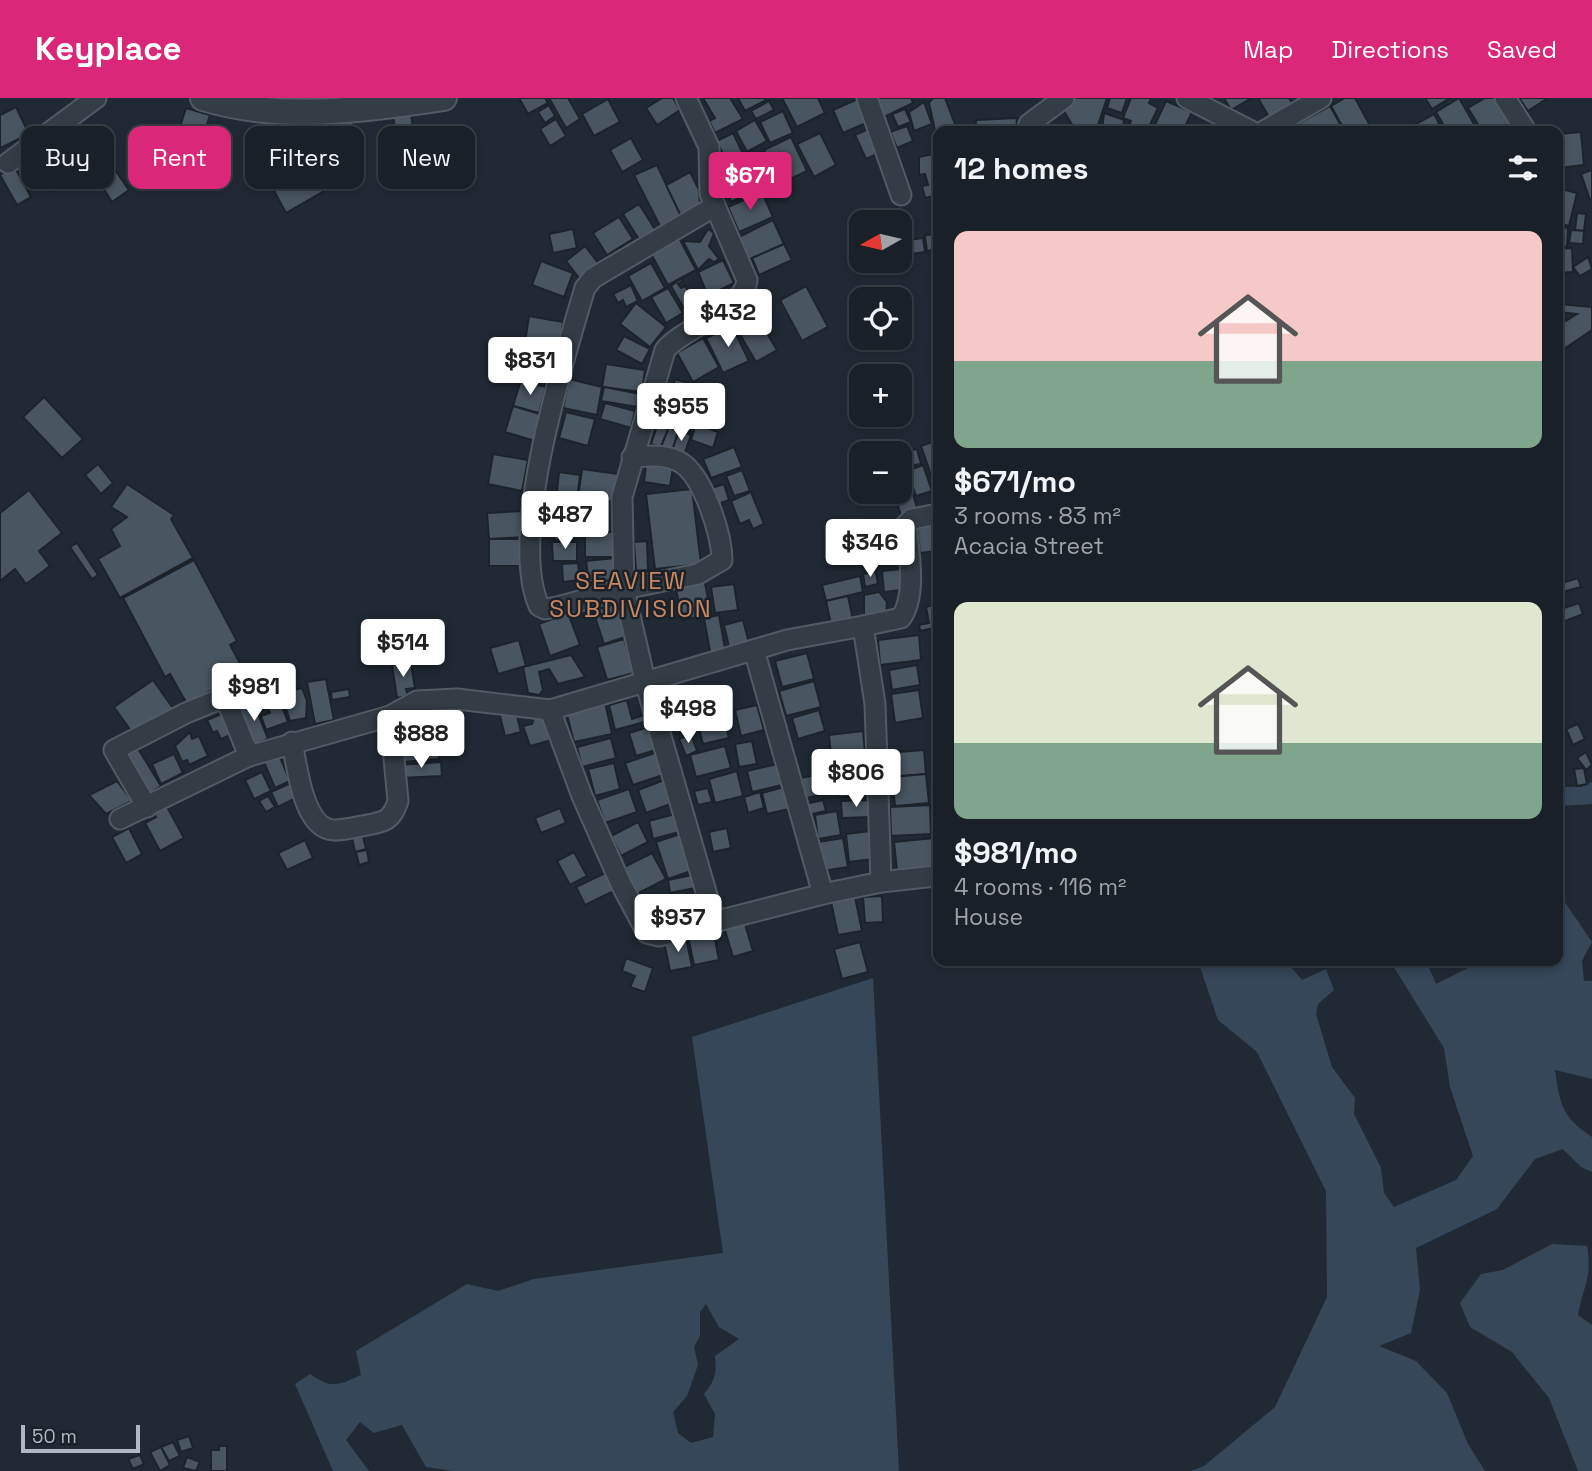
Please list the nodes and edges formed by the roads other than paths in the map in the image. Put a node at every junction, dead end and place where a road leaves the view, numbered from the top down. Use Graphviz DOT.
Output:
graph roads {
  1 [pos="96,98"];
  2 [pos="203,98"];
  3 [pos="444,98"];
  4 [pos="686,98"];
  5 [pos="867,98"];
  6 [pos="1064,98"];
  7 [pos="1187,98"];
  8 [pos="1321,98"];
  9 [pos="1505,98"];
  10 [pos="1028,126"];
  11 [pos="1241,126"];
  12 [pos="1273,126"];
  13 [pos="1524,126"];
  14 [pos="8,163"];
  15 [pos="901,195"];
  16 [pos="715,206"];
  17 [pos="632,457"];
  18 [pos="933,515"];
  19 [pos="624,589"];
  20 [pos="863,626"];
  21 [pos="754,650"];
  22 [pos="645,681"];
  23 [pos="550,710"];
  24 [pos="390,716"];
  25 [pos="292,742"];
  26 [pos="249,756"];
  27 [pos="147,807"];
  28 [pos="120,819"];
  29 [pos="933,877"];
  30 [pos="881,881"];
  31 [pos="823,894"];
  32 [pos="715,923"];
  1 -- 14 [label="street"];
  2 -- 3 [label="street"];
  4 -- 16 [label="street"];
  5 -- 15 [label="street"];
  6 -- 10 [label="street"];
  7 -- 11 [label="street"];
  8 -- 12 [label="street"];
  9 -- 13 [label="street"];
  16 -- 17 [label="street"];
  16 -- 19 [label="street"];
  17 -- 19 [label="street"];
  17 -- 19 [label="street"];
  18 -- 20 [label="street"];
  19 -- 22 [label="street"];
  20 -- 21 [label="street"];
  20 -- 30 [label="street"];
  21 -- 22 [label="street"];
  21 -- 31 [label="street"];
  22 -- 23 [label="street"];
  22 -- 32 [label="street"];
  23 -- 24 [label="street"];
  23 -- 32 [label="street"];
  24 -- 25 [label="street"];
  24 -- 25 [label="street"];
  25 -- 26 [label="street"];
  26 -- 27 [label="street"];
  26 -- 27 [label="street"];
  27 -- 28 [label="street"];
  29 -- 30 [label="street"];
  30 -- 31 [label="street"];
  31 -- 32 [label="street"];
}
